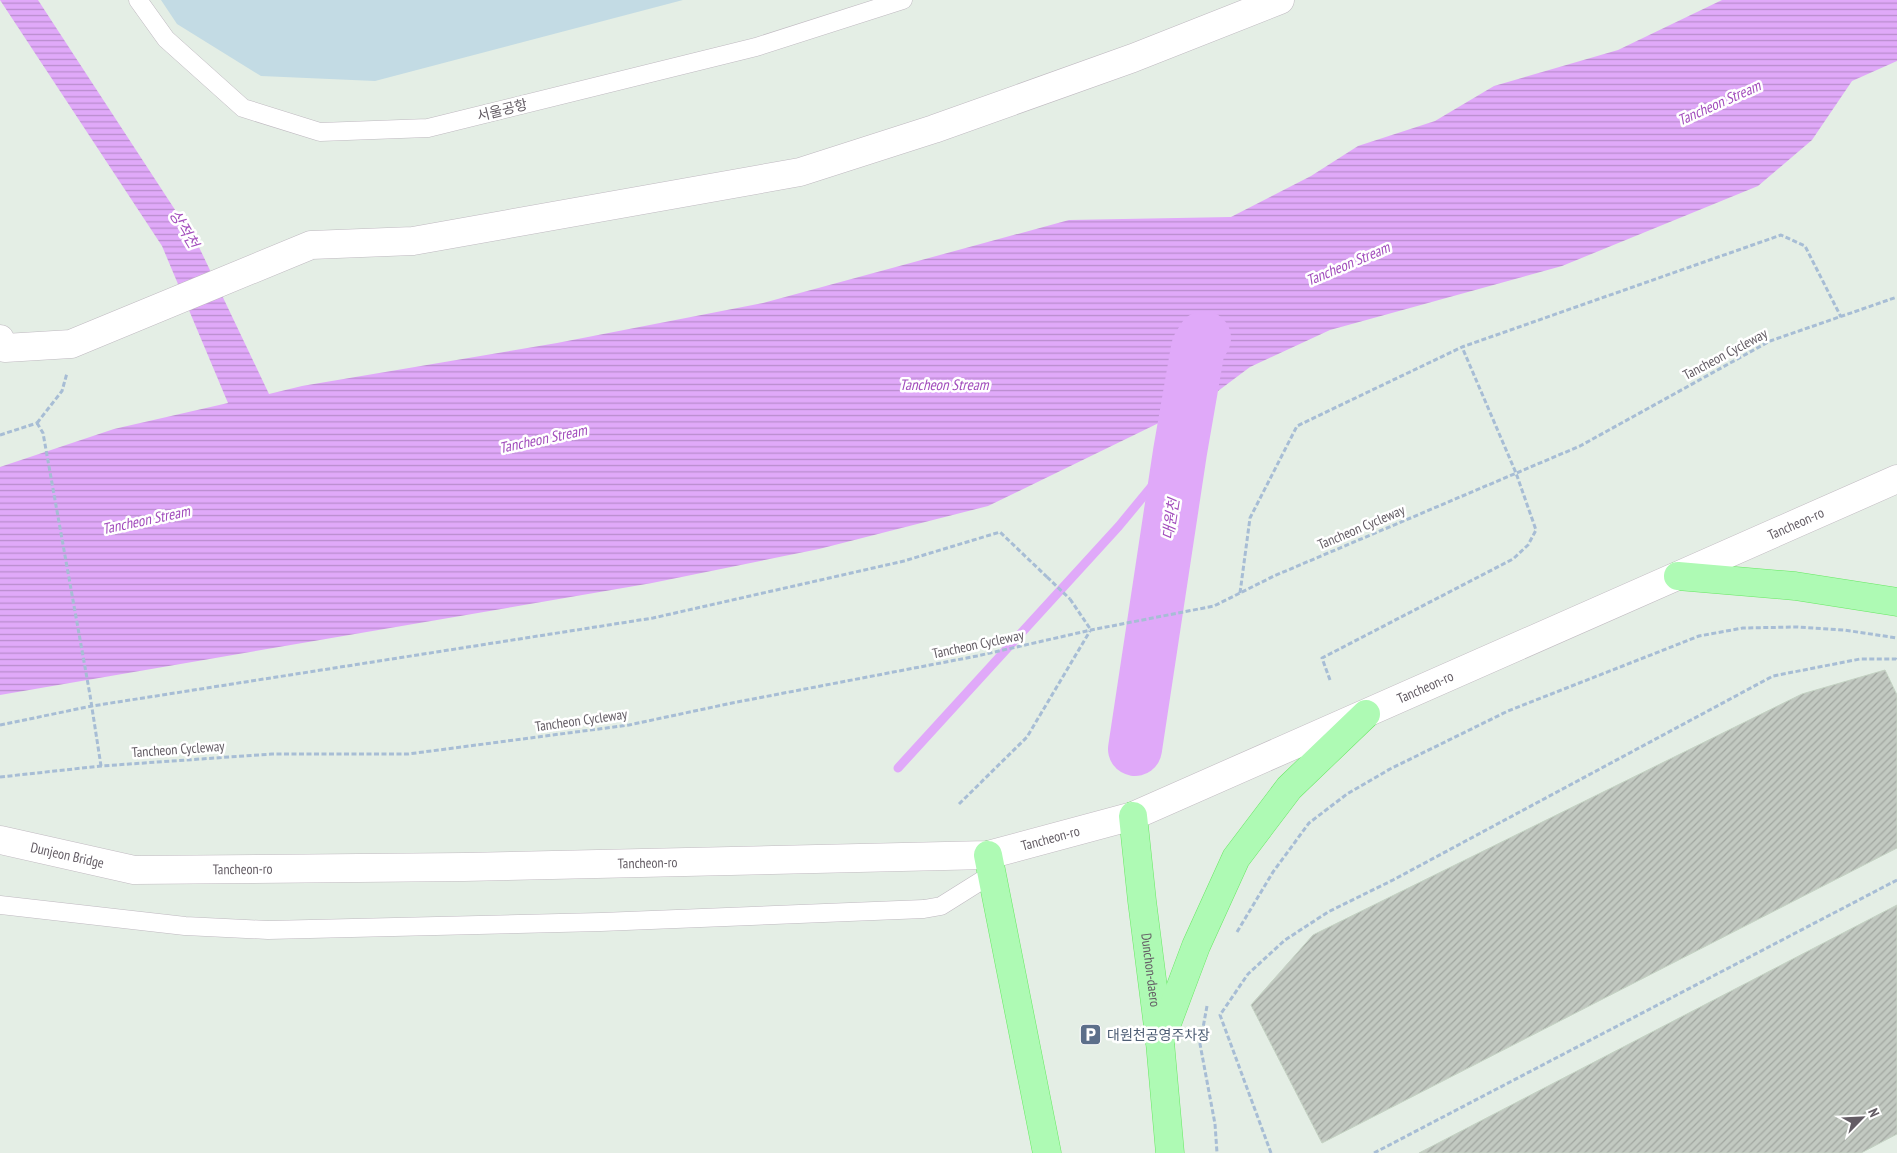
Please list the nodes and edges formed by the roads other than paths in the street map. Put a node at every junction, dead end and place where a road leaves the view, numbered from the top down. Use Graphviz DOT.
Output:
graph roads {
  1 [pos="138,0"];
  2 [pos="903,0"];
  3 [pos="1280,0"];
  4 [pos="0,339"];
  5 [pos="1897,480"];
  6 [pos="1678,576"];
  7 [pos="1897,602"];
  8 [pos="1366,714"];
  9 [pos="1133,816"];
  10 [pos="0,840"];
  11 [pos="990,865"];
  12 [pos="134,870"];
  13 [pos="0,905"];
  14 [pos="1160,1042"];
  15 [pos="1047,1153"];
  16 [pos="1170,1153"];
  1 -- 2 [label="lane, 서울공항"];
  3 -- 4 [label="main road"];
  5 -- 6 [label="main road, Tancheon-ro"];
  6 -- 7 [label="main road"];
  6 -- 8 [label="main road, Tancheon-ro"];
  8 -- 9 [label="main road, Tancheon-ro"];
  8 -- 14 [label="main road"];
  9 -- 11 [label="main road, Tancheon-ro"];
  9 -- 14 [label="main road, Dunchon-daero"];
  10 -- 12 [label="main road, Dunjeon Bridge"];
  11 -- 12 [label="main road, Tancheon-ro"];
  11 -- 13 [label="lane"];
  11 -- 15 [label="main road"];
  14 -- 16 [label="main road, Dunchon-daero"];
}
